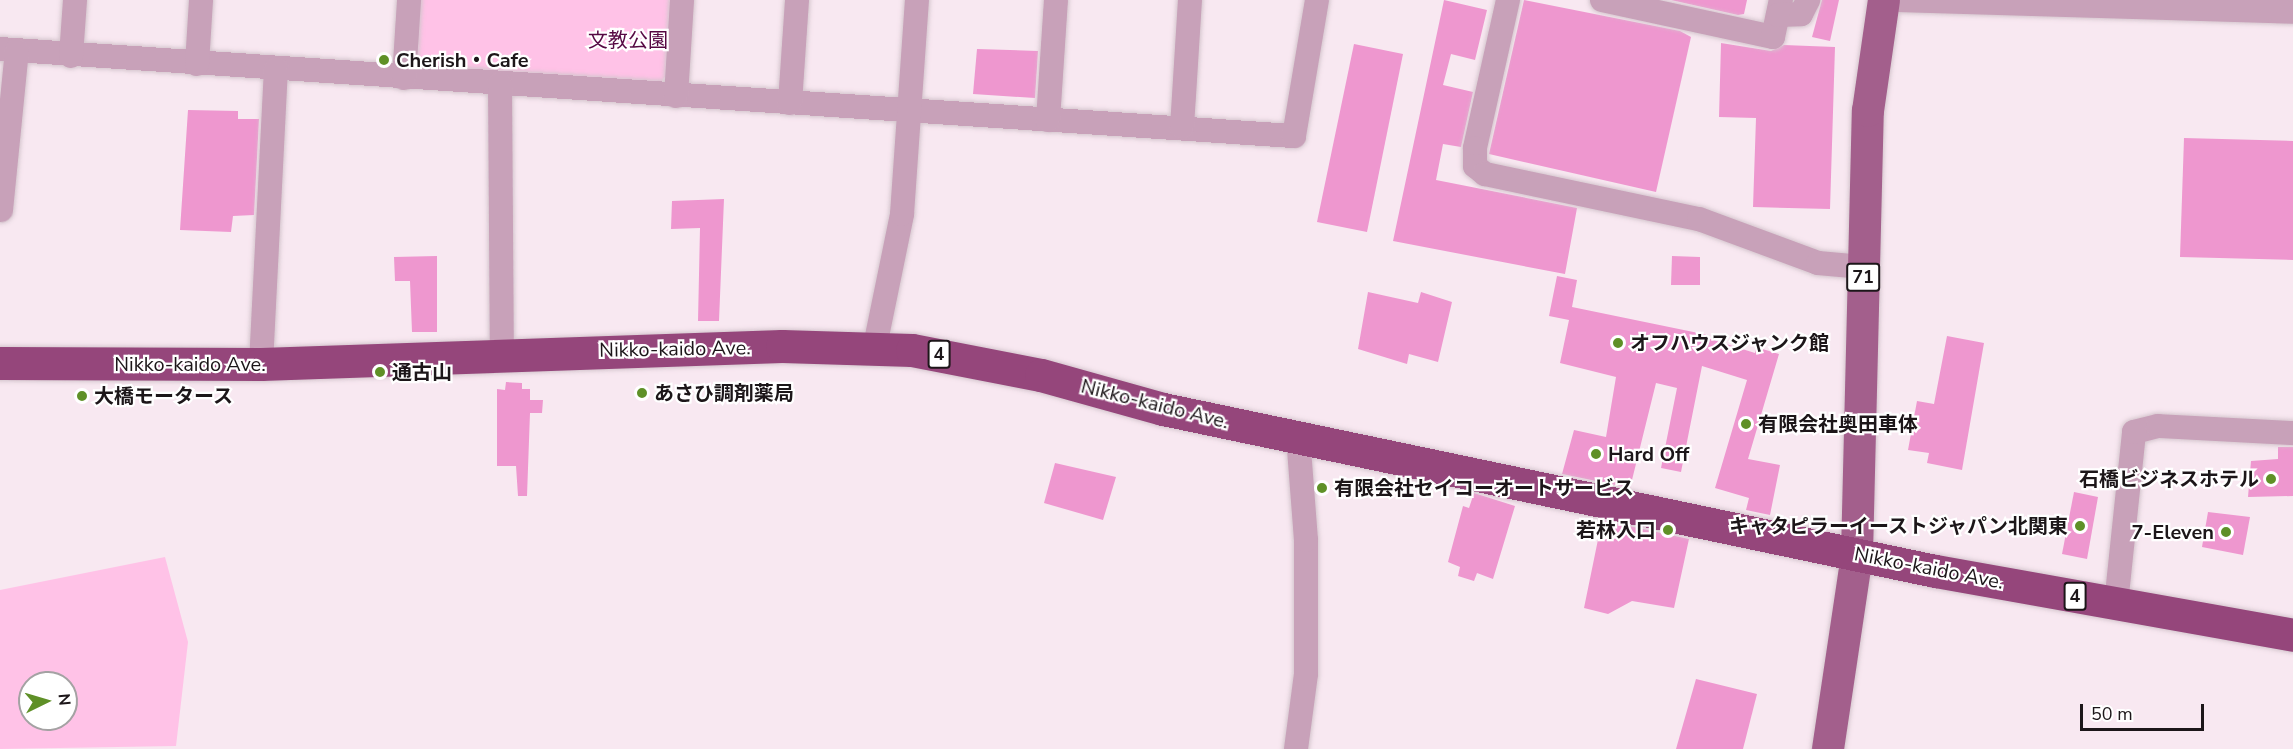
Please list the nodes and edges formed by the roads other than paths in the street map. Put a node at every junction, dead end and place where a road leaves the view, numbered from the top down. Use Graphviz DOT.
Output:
graph roads {
  1 [pos="75,0"];
  2 [pos="201,0"];
  3 [pos="409,0"];
  4 [pos="682,0"];
  5 [pos="797,0"];
  6 [pos="917,0"];
  7 [pos="1056,0"];
  8 [pos="1190,0"];
  9 [pos="1317,0"];
  10 [pos="1508,0"];
  11 [pos="1602,0"];
  12 [pos="1808,0"];
  13 [pos="1884,0"];
  14 [pos="1897,0"];
  15 [pos="1780,8"];
  16 [pos="2293,12"];
  17 [pos="9,50"];
  18 [pos="71,56"];
  19 [pos="197,64"];
  20 [pos="276,69"];
  21 [pos="404,78"];
  22 [pos="500,84"];
  23 [pos="676,96"];
  24 [pos="790,103"];
  25 [pos="910,110"];
  26 [pos="1048,120"];
  27 [pos="1182,127"];
  28 [pos="1,210"];
  29 [pos="1863,267"];
  30 [pos="875,346"];
  31 [pos="502,353"];
  32 [pos="0,363"];
  33 [pos="261,364"];
  34 [pos="2293,433"];
  35 [pos="1298,437"];
  36 [pos="1857,554"];
  37 [pos="2116,604"];
  38 [pos="2293,635"];
  39 [pos="1296,749"];
  40 [pos="1828,749"];
  1 -- 18 [label="street"];
  2 -- 19 [label="street"];
  3 -- 21 [label="street"];
  4 -- 23 [label="street"];
  5 -- 24 [label="street"];
  6 -- 25 [label="street"];
  7 -- 26 [label="street"];
  8 -- 27 [label="street"];
  9 -- 27 [label="street"];
  10 -- 29 [label="street"];
  11 -- 15 [label="street"];
  12 -- 15 [label="street"];
  13 -- 29 [label="main road, 71"];
  14 -- 16 [label="street"];
  17 -- 18 [label="street"];
  17 -- 28 [label="street"];
  18 -- 19 [label="street"];
  19 -- 20 [label="street"];
  20 -- 21 [label="street"];
  20 -- 33 [label="street"];
  21 -- 22 [label="street"];
  22 -- 23 [label="street"];
  22 -- 31 [label="street"];
  23 -- 24 [label="street"];
  24 -- 25 [label="street"];
  25 -- 26 [label="street"];
  25 -- 30 [label="street"];
  26 -- 27 [label="street"];
  29 -- 36 [label="main road, 71"];
  30 -- 31 [label="highway, Nikko-kaido Ave. / 4"];
  30 -- 35 [label="highway, Nikko-kaido Ave. / 4"];
  31 -- 33 [label="highway, Nikko-kaido Ave. / 4"];
  32 -- 33 [label="highway, Nikko-kaido Ave. / 4"];
  34 -- 37 [label="street"];
  35 -- 36 [label="highway, Nikko-kaido Ave. / 4"];
  35 -- 39 [label="street"];
  36 -- 37 [label="highway, Nikko-kaido Ave. / 4"];
  36 -- 40 [label="main road, 71"];
  37 -- 38 [label="highway, Nikko-kaido Ave. / 4"];
}
